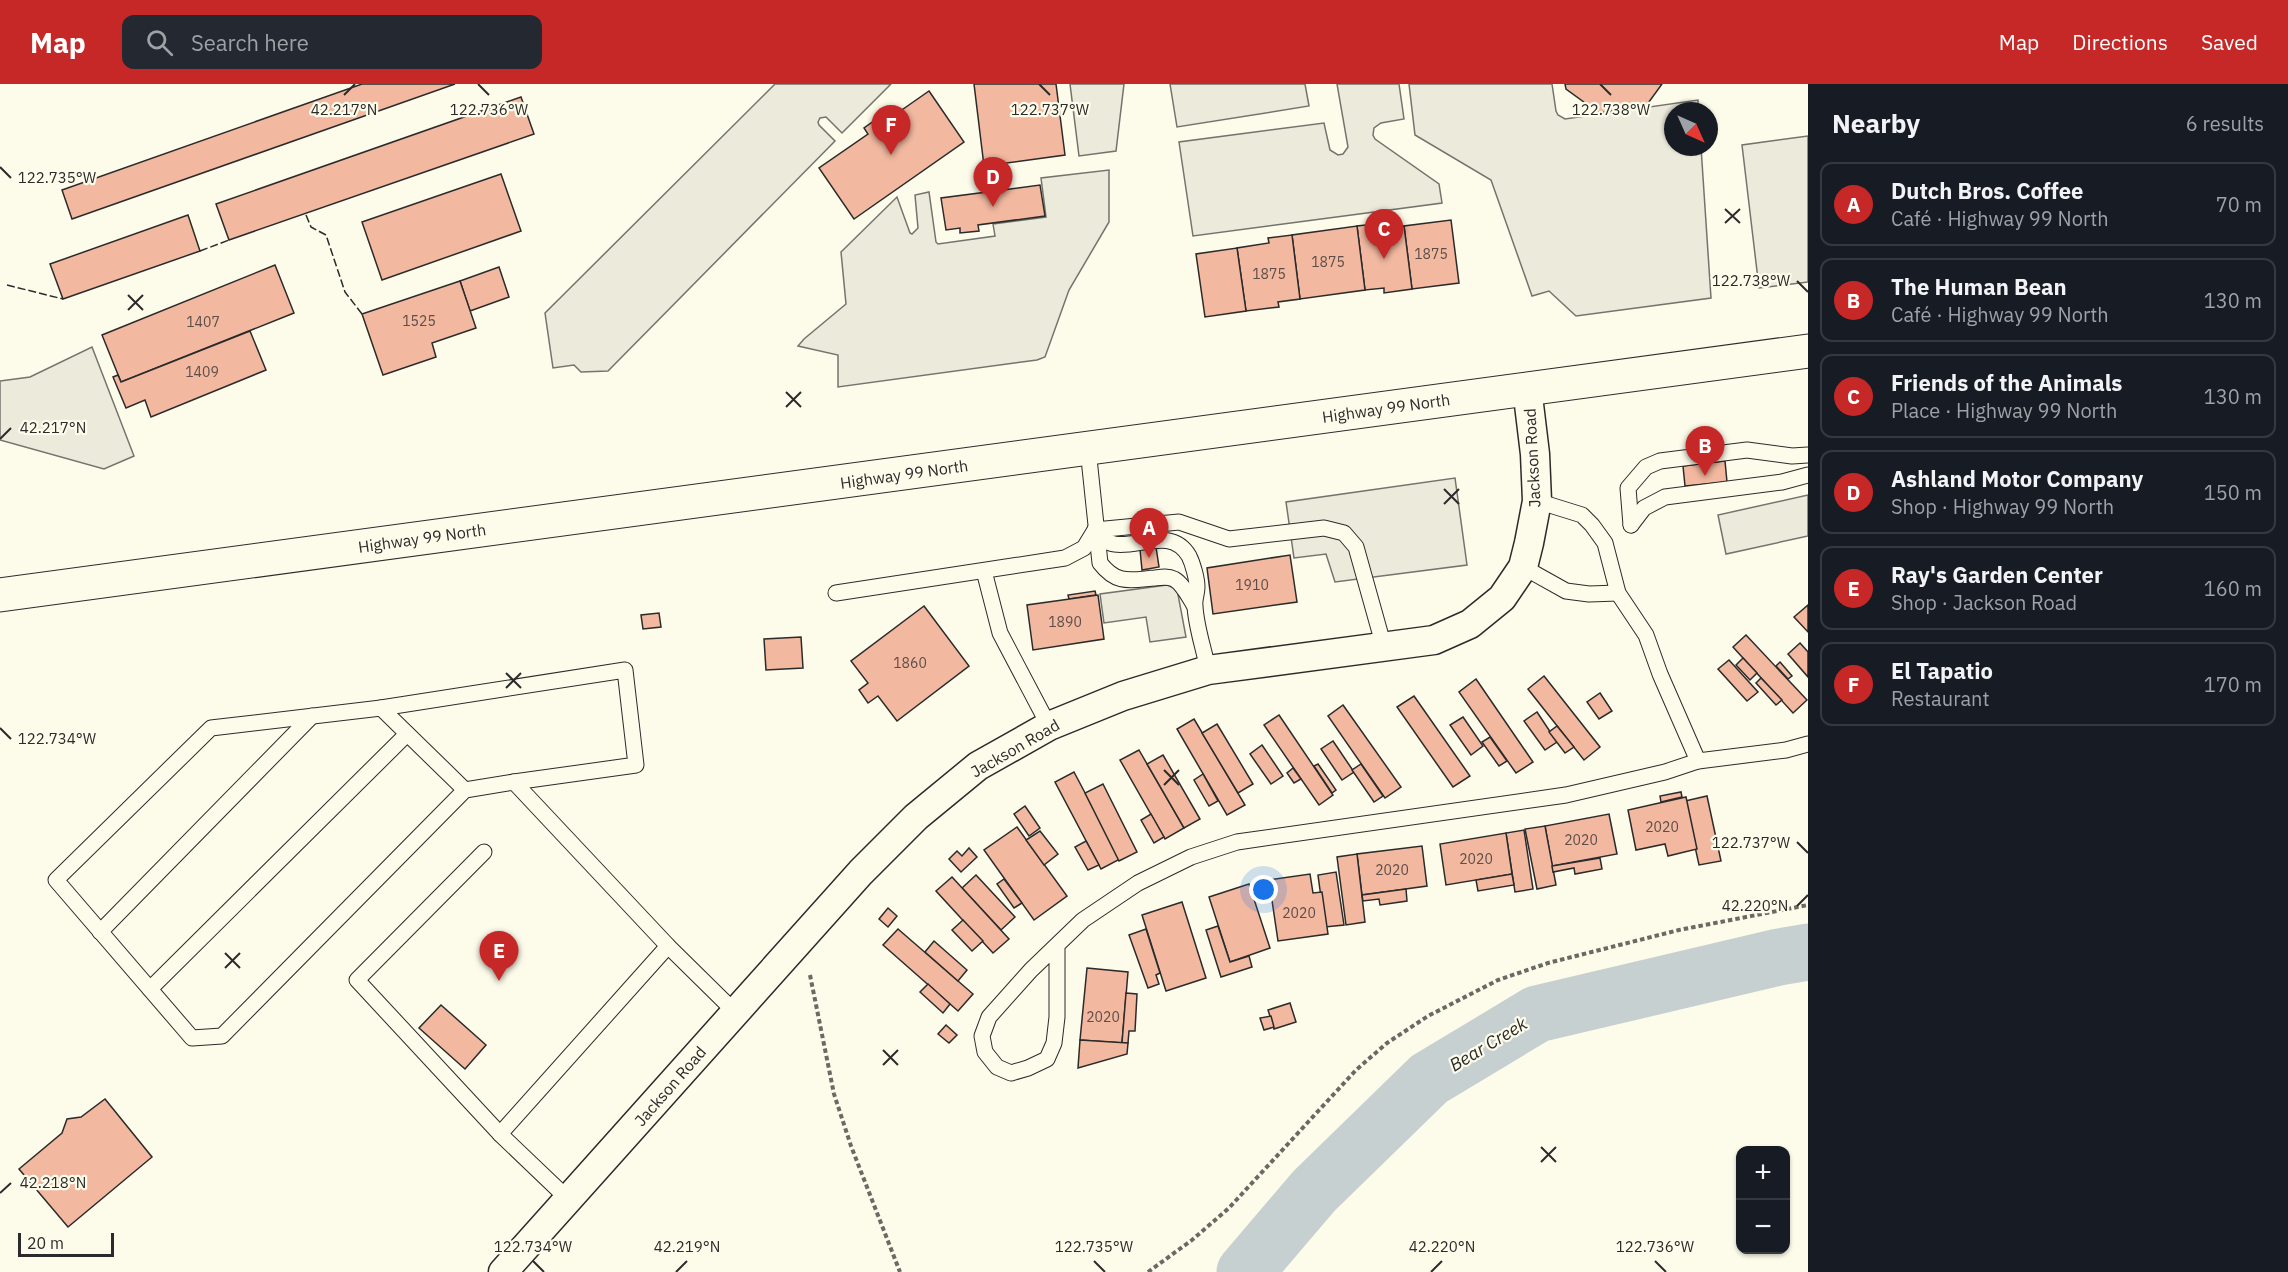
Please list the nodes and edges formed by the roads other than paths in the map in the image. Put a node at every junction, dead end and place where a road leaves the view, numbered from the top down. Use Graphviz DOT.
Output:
graph roads {
  1 [pos="1808,351"];
  2 [pos="1527,388"];
  3 [pos="1088,449"];
  4 [pos="1808,455"];
  5 [pos="1808,475"];
  6 [pos="1537,501"];
  7 [pos="1095,530"];
  8 [pos="1523,567"];
  9 [pos="984,571"];
  10 [pos="836,593"];
  11 [pos="1618,593"];
  12 [pos="0,595"];
  13 [pos="1194,605"];
  14 [pos="1384,646"];
  15 [pos="1208,669"];
  16 [pos="381,708"];
  17 [pos="312,716"];
  18 [pos="1049,726"];
  19 [pos="407,734"];
  20 [pos="1808,744"];
  21 [pos="1698,761"];
  22 [pos="514,782"];
  23 [pos="465,790"];
  24 [pos="484,852"];
  25 [pos="100,932"];
  26 [pos="1057,945"];
  27 [pos="668,946"];
  28 [pos="150,989"];
  29 [pos="735,1011"];
  30 [pos="500,1134"];
  31 [pos="568,1199"];
  32 [pos="502,1272"];
  1 -- 2 [label="main road, Highway 99 North"];
  2 -- 3 [label="main road, Highway 99 North"];
  2 -- 6 [label="street, Jackson Road"];
  3 -- 7 [label="lane"];
  3 -- 12 [label="main road, Highway 99 North"];
  4 -- 5 [label="lane"];
  6 -- 8 [label="street, Jackson Road"];
  6 -- 11 [label="lane"];
  7 -- 9 [label="lane"];
  7 -- 13 [label="lane"];
  7 -- 13 [label="lane"];
  7 -- 14 [label="lane"];
  8 -- 11 [label="lane"];
  8 -- 14 [label="street, Jackson Road"];
  9 -- 10 [label="lane"];
  9 -- 18 [label="lane"];
  11 -- 21 [label="lane"];
  13 -- 15 [label="lane"];
  14 -- 15 [label="street, Jackson Road"];
  15 -- 18 [label="street, Jackson Road"];
  16 -- 17 [label="lane"];
  16 -- 19 [label="lane"];
  16 -- 22 [label="lane"];
  17 -- 25 [label="lane"];
  17 -- 25 [label="lane"];
  18 -- 29 [label="street, Jackson Road"];
  19 -- 23 [label="lane"];
  19 -- 28 [label="lane"];
  20 -- 21 [label="lane"];
  21 -- 26 [label="lane"];
  22 -- 23 [label="lane"];
  22 -- 27 [label="lane"];
  23 -- 28 [label="lane"];
  24 -- 30 [label="lane"];
  25 -- 28 [label="lane"];
  26 -- 26 [label="lane"];
  27 -- 29 [label="lane"];
  27 -- 30 [label="lane"];
  29 -- 31 [label="street, Jackson Road"];
  30 -- 31 [label="lane"];
  31 -- 32 [label="street, Jackson Road"];
}
